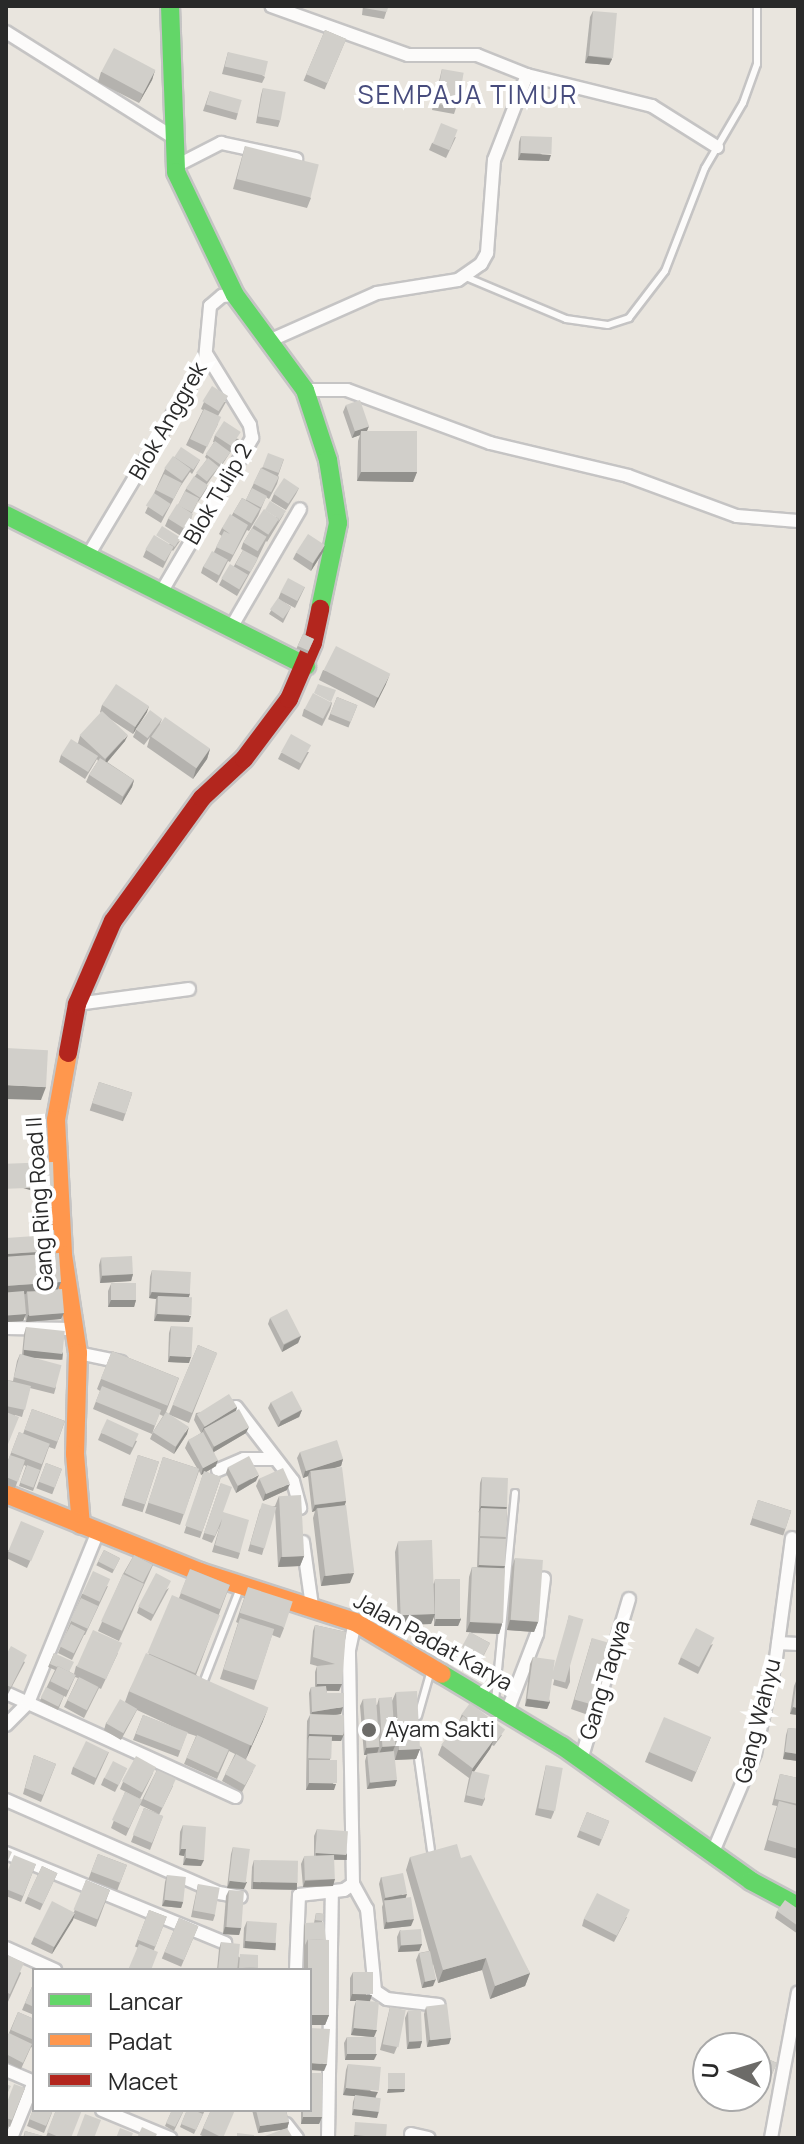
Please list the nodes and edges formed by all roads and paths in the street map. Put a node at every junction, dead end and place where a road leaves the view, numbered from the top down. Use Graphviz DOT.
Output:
graph roads {
  1 [pos="170,6"];
  2 [pos="271,6"];
  3 [pos="757,6"];
  4 [pos="6,32"];
  5 [pos="527,75"];
  6 [pos="173,137"];
  7 [pos="717,147"];
  8 [pos="296,159"];
  9 [pos="176,166"];
  10 [pos="466,277"];
  11 [pos="235,295"];
  12 [pos="271,340"];
  13 [pos="207,355"];
  14 [pos="305,390"];
  15 [pos="300,509"];
  16 [pos="6,515"];
  17 [pos="798,521"];
  18 [pos="89,554"];
  19 [pos="162,591"];
  20 [pos="232,626"];
  21 [pos="306,666"];
  22 [pos="189,989"];
  23 [pos="77,1004"];
  24 [pos="6,1328"];
  25 [pos="74,1329"];
  26 [pos="78,1353"];
  27 [pos="141,1368"];
  28 [pos="232,1401"];
  29 [pos="273,1459"];
  30 [pos="218,1470"];
  31 [pos="515,1493"];
  32 [pos="6,1494"];
  33 [pos="89,1530"];
  34 [pos="792,1538"];
  35 [pos="544,1578"];
  36 [pos="241,1585"];
  37 [pos="629,1599"];
  38 [pos="312,1606"];
  39 [pos="355,1622"];
  40 [pos="778,1643"];
  41 [pos="798,1644"];
  42 [pos="432,1666"];
  43 [pos="203,1683"];
  44 [pos="6,1693"];
  45 [pos="28,1703"];
  46 [pos="501,1708"];
  47 [pos="6,1725"];
  48 [pos="417,1725"];
  49 [pos="417,1738"];
  50 [pos="581,1760"];
  51 [pos="235,1797"];
  52 [pos="6,1800"];
  53 [pos="431,1850"];
  54 [pos="713,1852"];
  55 [pos="6,1853"];
  56 [pos="353,1884"];
  57 [pos="332,1891"];
  58 [pos="241,1897"];
  59 [pos="798,1906"];
  60 [pos="225,1943"];
  61 [pos="6,1948"];
  62 [pos="51,1968"];
  63 [pos="296,1968"];
  64 [pos="798,1992"];
  65 [pos="439,2005"];
  66 [pos="6,2070"];
  67 [pos="32,2081"];
  68 [pos="32,2087"];
  69 [pos="107,2112"];
  70 [pos="286,2124"];
  71 [pos="411,2134"];
  72 [pos="11,2138"];
  73 [pos="170,2138"];
  74 [pos="297,2138"];
  75 [pos="328,2138"];
  76 [pos="429,2138"];
  77 [pos="771,2138"];
  1 -- 6 [label="street, Gang Ring Road II"];
  2 -- 5 [label="street"];
  3 -- 7 [label="lane"];
  4 -- 6 [label="street"];
  5 -- 7 [label="street"];
  5 -- 10 [label="street"];
  6 -- 9 [label="street, Gang Ring Road II"];
  7 -- 10 [label="lane"];
  8 -- 9 [label="street"];
  9 -- 11 [label="street, Gang Ring Road II"];
  10 -- 12 [label="street"];
  11 -- 12 [label="street, Gang Ring Road II"];
  11 -- 13 [label="street, Blok Anggrek"];
  12 -- 14 [label="street, Gang Ring Road II"];
  13 -- 18 [label="street, Blok Anggrek"];
  13 -- 19 [label="street, Blok Tulip 2"];
  14 -- 17 [label="street"];
  14 -- 21 [label="street, Gang Ring Road II"];
  15 -- 20 [label="street"];
  16 -- 18 [label="street"];
  18 -- 19 [label="street"];
  19 -- 20 [label="street"];
  20 -- 21 [label="street"];
  21 -- 23 [label="street, Gang Ring Road II"];
  22 -- 23 [label="street"];
  23 -- 25 [label="street, Gang Ring Road II"];
  24 -- 25 [label="street"];
  25 -- 26 [label="street, Gang Ring Road II"];
  26 -- 27 [label="street"];
  26 -- 33 [label="street, Gang Ring Road II"];
  28 -- 29 [label="street"];
  29 -- 30 [label="street"];
  29 -- 38 [label="street"];
  31 -- 46 [label="lane"];
  32 -- 33 [label="street, Jalan Padat Karya"];
  33 -- 36 [label="street, Jalan Padat Karya"];
  33 -- 45 [label="street"];
  34 -- 40 [label="street, Gang Wahyu"];
  35 -- 46 [label="street"];
  36 -- 38 [label="street, Jalan Padat Karya"];
  36 -- 43 [label="lane"];
  37 -- 50 [label="street, Gang Taqwa"];
  38 -- 39 [label="street, Jalan Padat Karya"];
  39 -- 42 [label="street, Jalan Padat Karya"];
  39 -- 56 [label="street"];
  40 -- 41 [label="street"];
  40 -- 54 [label="street, Gang Wahyu"];
  42 -- 46 [label="street, Jalan Padat Karya"];
  42 -- 48 [label="lane"];
  44 -- 45 [label="street"];
  45 -- 47 [label="street"];
  45 -- 51 [label="street"];
  46 -- 50 [label="street, Jalan Padat Karya"];
  49 -- 53 [label="lane"];
  50 -- 54 [label="street, Jalan Padat Karya"];
  52 -- 58 [label="street"];
  54 -- 59 [label="street, Jalan Padat Karya"];
  55 -- 60 [label="street"];
  56 -- 57 [label="street"];
  56 -- 65 [label="street"];
  57 -- 63 [label="street"];
  57 -- 75 [label="street"];
  61 -- 62 [label="street"];
  64 -- 77 [label="street"];
  66 -- 67 [label="street"];
  68 -- 72 [label="street"];
  69 -- 73 [label="street"];
  70 -- 74 [label="street"];
  71 -- 76 [label="street"];
}
